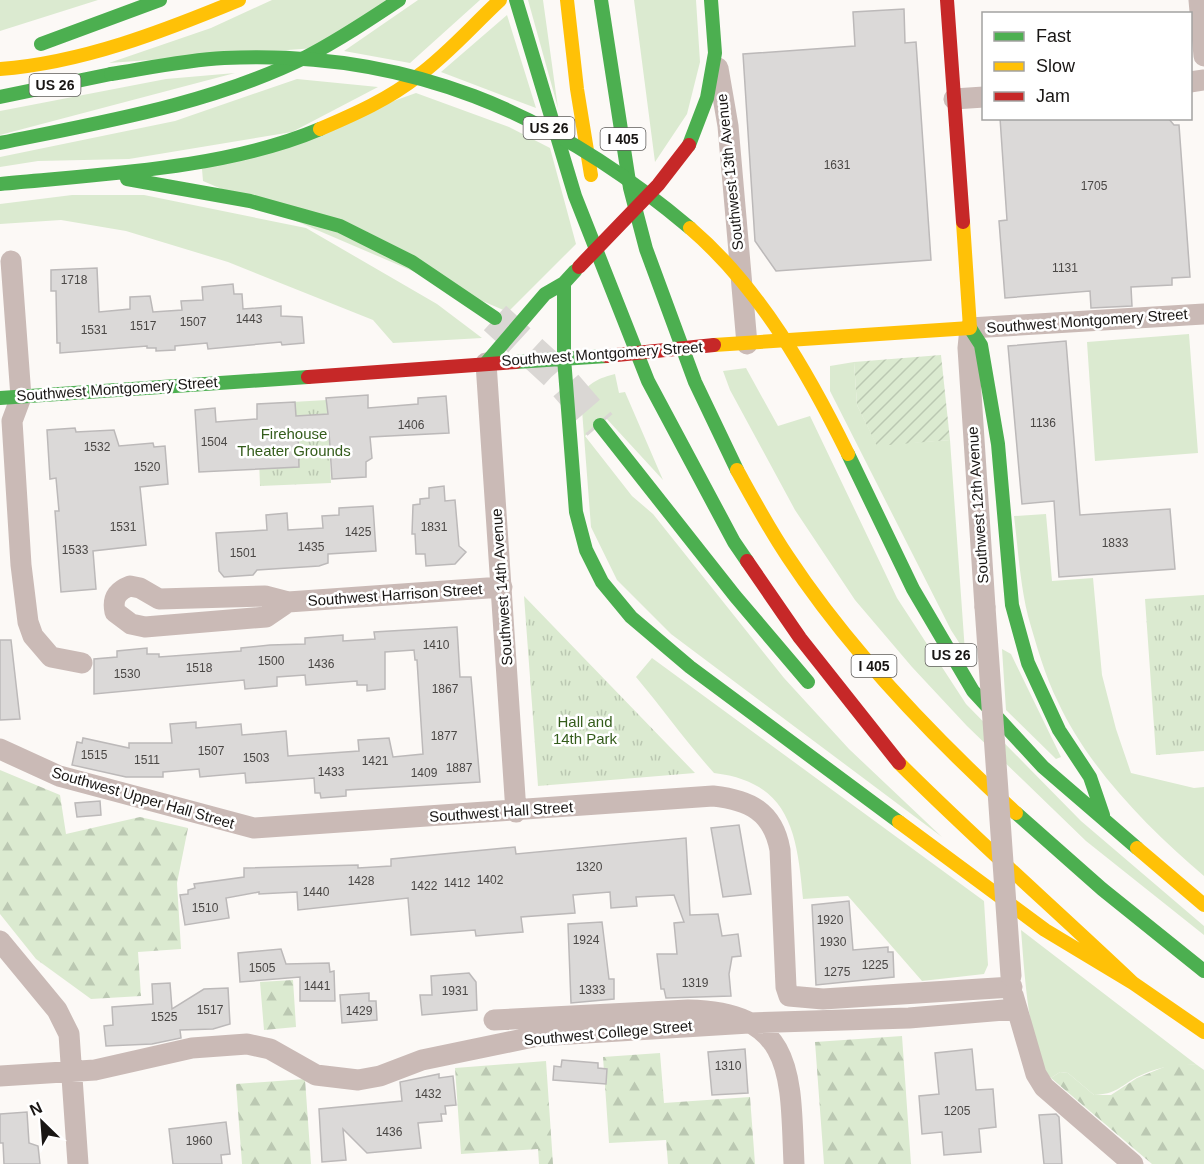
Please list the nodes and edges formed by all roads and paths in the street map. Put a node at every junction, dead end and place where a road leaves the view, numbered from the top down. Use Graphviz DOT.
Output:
graph roads {
  1 [pos="160,0"];
  2 [pos="239,0"];
  3 [pos="399,0"];
  4 [pos="499,0"];
  5 [pos="516,0"];
  6 [pos="567,0"];
  7 [pos="601,0"];
  8 [pos="711,0"];
  9 [pos="946,0"];
  10 [pos="1199,0"];
  11 [pos="715,53"];
  12 [pos="1204,56"];
  13 [pos="0,58"];
  14 [pos="0,69"];
  15 [pos="0,97"];
  16 [pos="982,97"];
  17 [pos="954,99"];
  18 [pos="0,143"];
  19 [pos="93,174"];
  20 [pos="0,184"];
  21 [pos="594,192"];
  22 [pos="598,216"];
  23 [pos="11,261"];
  24 [pos="564,283"];
  25 [pos="611,285"];
  26 [pos="1204,314"];
  27 [pos="495,318"];
  28 [pos="970,328"];
  29 [pos="747,344"];
  30 [pos="564,358"];
  31 [pos="486,363"];
  32 [pos="10,398"];
  33 [pos="600,425"];
  34 [pos="502,588"];
  35 [pos="288,602"];
  36 [pos="82,663"];
  37 [pos="815,690"];
  38 [pos="852,727"];
  39 [pos="0,749"];
  40 [pos="895,758"];
  41 [pos="516,812"];
  42 [pos="1104,817"];
  43 [pos="254,828"];
  44 [pos="1204,906"];
  45 [pos="0,941"];
  46 [pos="1204,971"];
  47 [pos="1012,982"];
  48 [pos="1133,982"];
  49 [pos="1016,1009"];
  50 [pos="494,1020"];
  51 [pos="749,1023"];
  52 [pos="1204,1032"];
  53 [pos="73,1071"];
  54 [pos="0,1076"];
  55 [pos="78,1164"];
  56 [pos="794,1164"];
  57 [pos="1133,1164"];
  1 -- 13 [label="main road"];
  2 -- 14 [label="main road"];
  3 -- 18 [label="main road"];
  4 -- 19 [label="main road"];
  5 -- 25 [label="main road"];
  6 -- 21 [label="main road, I 405"];
  7 -- 46 [label="main road, I 405"];
  8 -- 11 [label="main road, Southwest 13th Avenue"];
  9 -- 17 [label="main road, Southwest 12th Avenue"];
  10 -- 12 [label="street"];
  11 -- 24 [label="main road, bridge"];
  11 -- 29 [label="street, Southwest 13th Avenue"];
  15 -- 42 [label="main road, US 26, bridge"];
  16 -- 17 [label="street"];
  17 -- 28 [label="main road, Southwest 12th Avenue"];
  19 -- 20 [label="main road"];
  19 -- 27 [label="main road"];
  22 -- 25 [label="main road, I 405"];
  23 -- 32 [label="street"];
  24 -- 30 [label="main road"];
  24 -- 31 [label="main road"];
  25 -- 40 [label="main road, I 405"];
  26 -- 28 [label="street, Southwest Montgomery Street"];
  28 -- 29 [label="main road, Southwest Montgomery Street"];
  28 -- 42 [label="main road"];
  28 -- 47 [label="street, Southwest 12th Avenue, bridge"];
  29 -- 30 [label="main road, Southwest Montgomery Street, bridge"];
  30 -- 31 [label="main road, Southwest Montgomery Street"];
  30 -- 48 [label="main road"];
  31 -- 32 [label="main road, Southwest Montgomery Street"];
  31 -- 34 [label="street, Southwest 14th Avenue"];
  32 -- 36 [label="street"];
  33 -- 37 [label="main road"];
  34 -- 35 [label="street, Southwest Harrison Street"];
  34 -- 41 [label="street, Southwest 14th Avenue"];
  35 -- 35 [label="street, Southwest Harrison Street"];
  38 -- 40 [label="main road"];
  39 -- 43 [label="street, Southwest Upper Hall Street"];
  40 -- 48 [label="main road, I 405"];
  41 -- 43 [label="street, Southwest Hall Street"];
  41 -- 47 [label="street, Southwest Hall Street"];
  42 -- 44 [label="main road, US 26"];
  45 -- 53 [label="street"];
  47 -- 49 [label="street, Southwest 12th Avenue"];
  48 -- 52 [label="main road, I 405"];
  49 -- 51 [label="street, Southwest College Street"];
  49 -- 57 [label="street, Southwest 12th Avenue"];
  50 -- 51 [label="street"];
  51 -- 53 [label="street, Southwest College Street"];
  51 -- 56 [label="street"];
  53 -- 54 [label="street, Southwest College Street"];
  53 -- 55 [label="street"];
}
